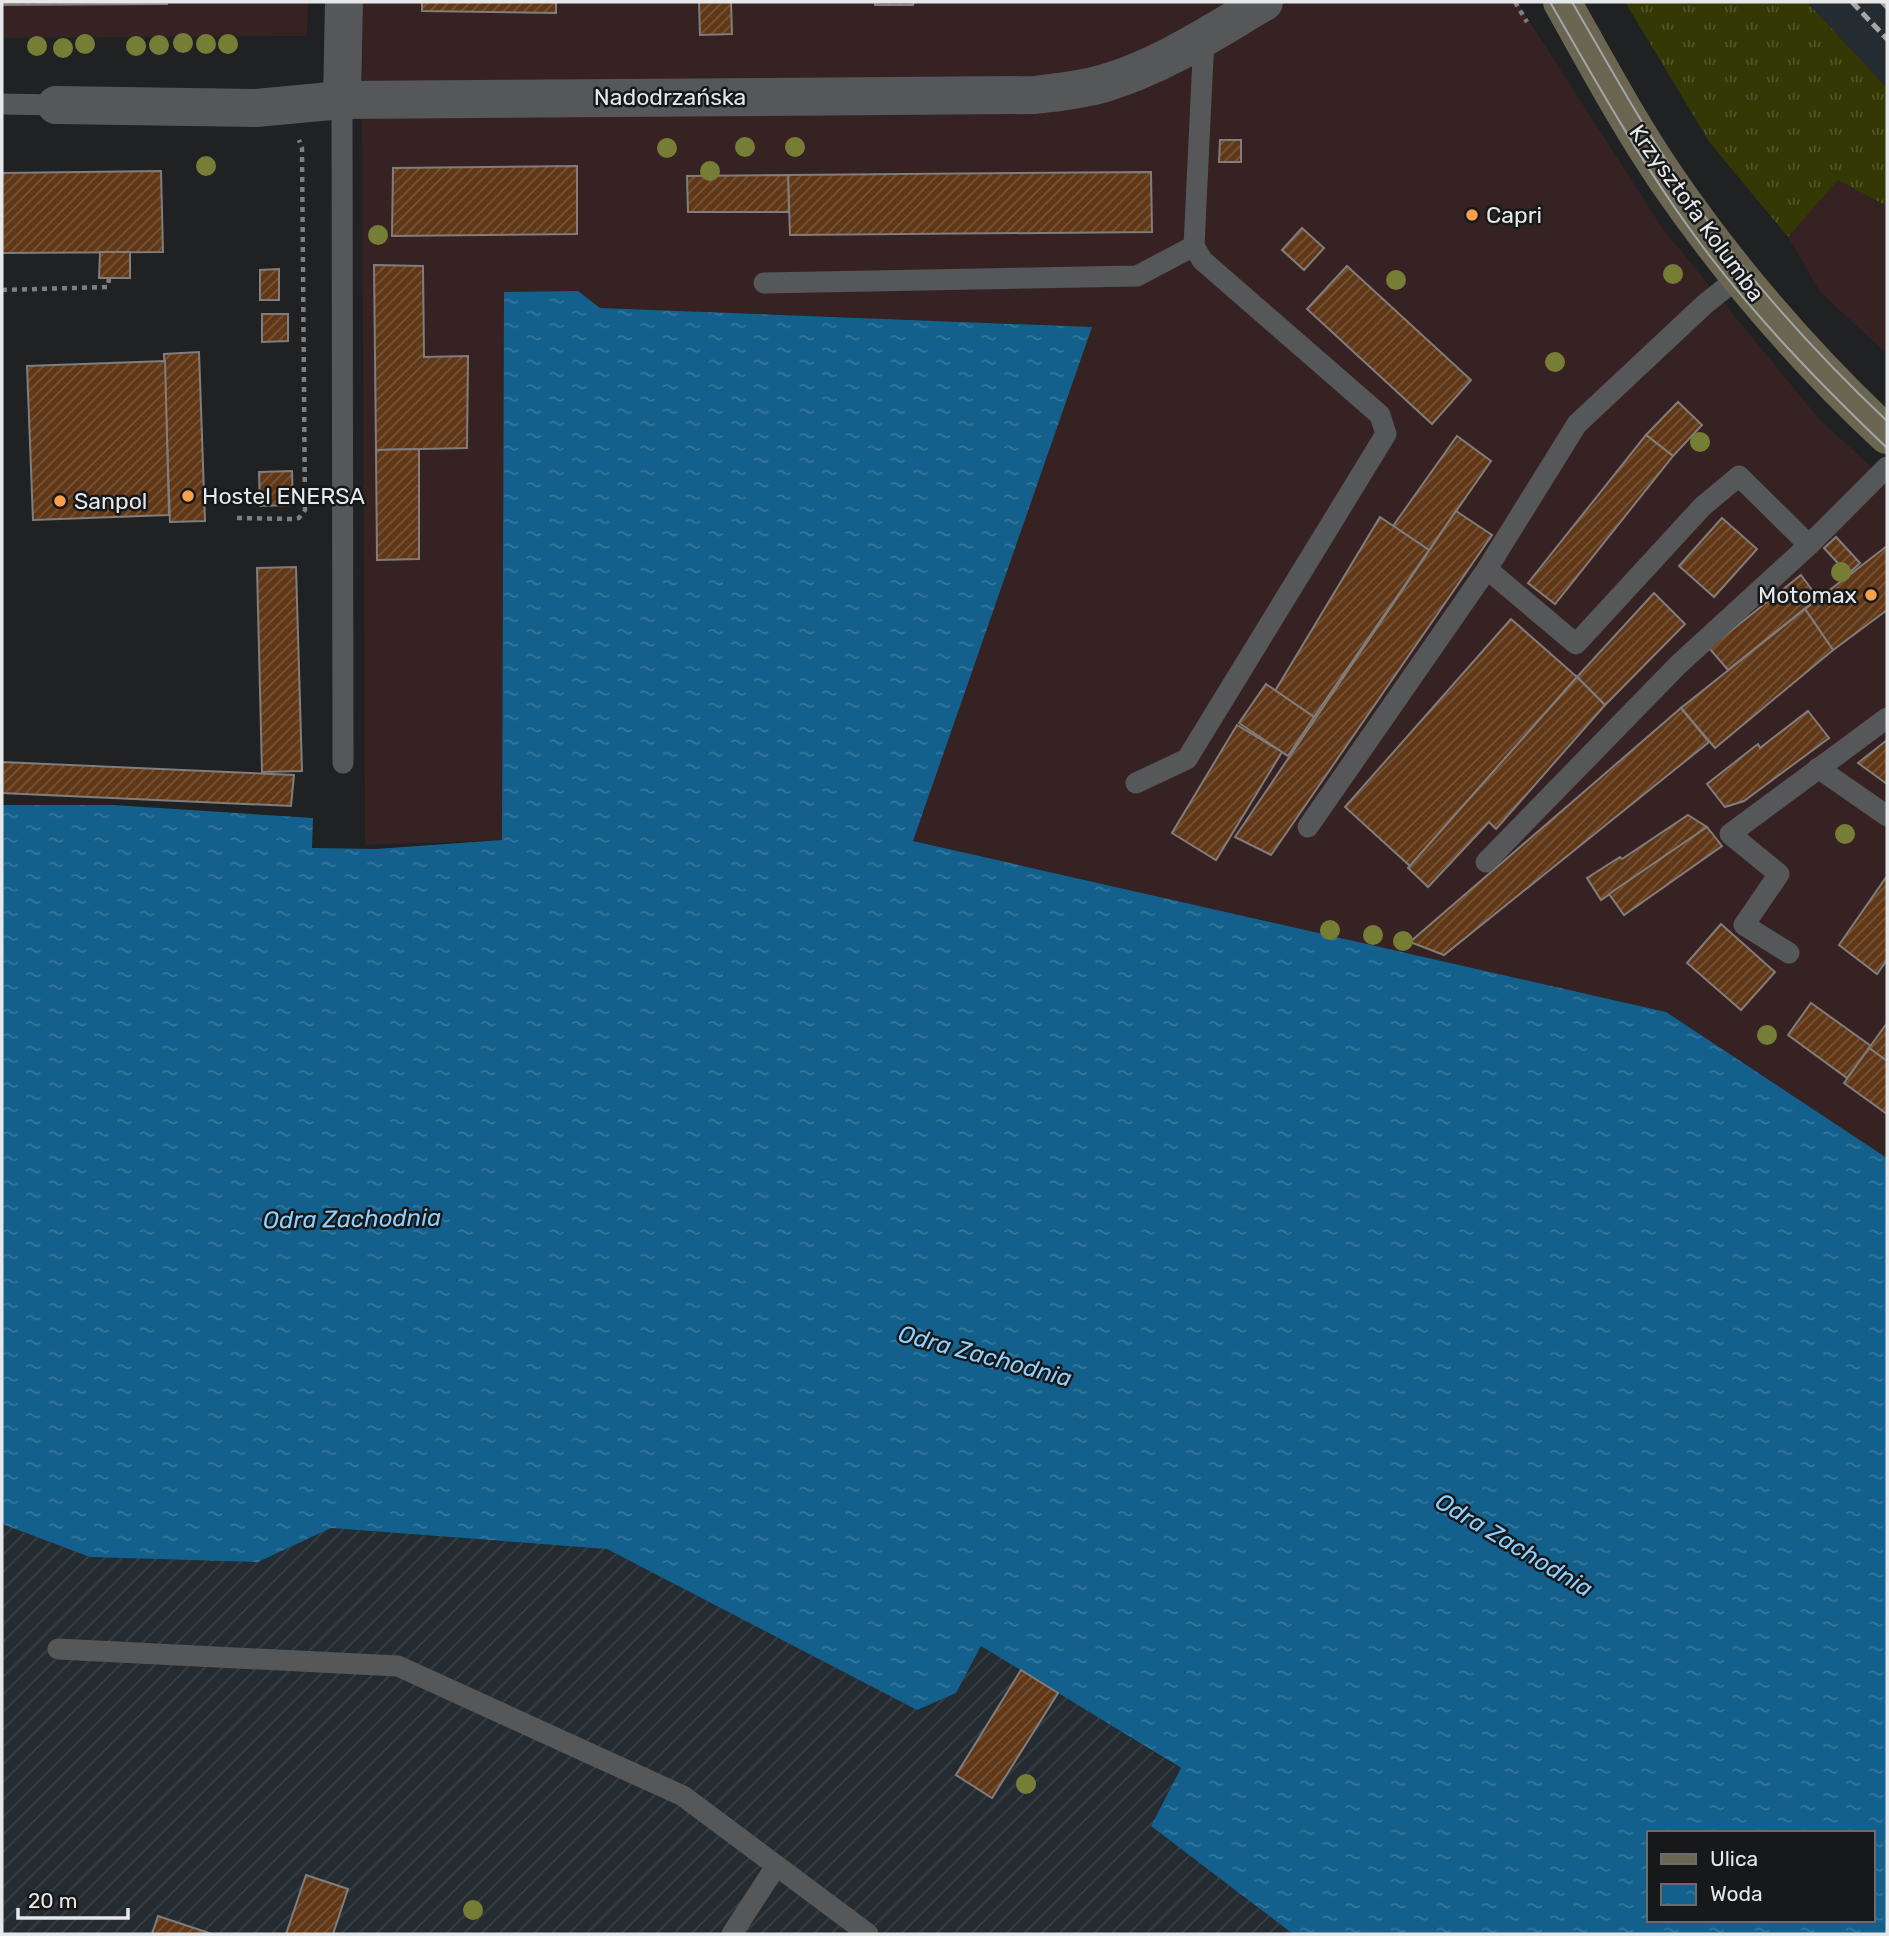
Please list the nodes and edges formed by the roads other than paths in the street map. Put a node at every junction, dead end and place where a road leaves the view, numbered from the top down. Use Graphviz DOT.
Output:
graph roads {
  1 [pos="344,2"];
  2 [pos="1265,2"];
  3 [pos="1562,2"];
  4 [pos="1204,37"];
  5 [pos="342,100"];
  6 [pos="2,104"];
  7 [pos="56,105"];
  8 [pos="1194,246"];
  9 [pos="1739,277"];
  10 [pos="764,283"];
  11 [pos="1887,435"];
  12 [pos="1887,467"];
  13 [pos="1809,545"];
  14 [pos="1487,569"];
  15 [pos="1887,718"];
  16 [pos="342,763"];
  17 [pos="1818,768"];
  18 [pos="1136,783"];
  19 [pos="1887,816"];
  20 [pos="1308,827"];
  21 [pos="1486,862"];
  22 [pos="1789,953"];
  23 [pos="58,1648"];
  24 [pos="776,1866"];
  25 [pos="732,1934"];
  26 [pos="868,1934"];
  1 -- 5 [label="street"];
  2 -- 4 [label="street, Nadodrzańska"];
  3 -- 9 [label="street, Krzysztofa Kolumba"];
  4 -- 5 [label="street, Nadodrzańska"];
  4 -- 8 [label="lane"];
  5 -- 7 [label="street, Nadodrzańska"];
  5 -- 16 [label="lane"];
  6 -- 7 [label="lane"];
  8 -- 10 [label="lane"];
  8 -- 18 [label="lane"];
  9 -- 11 [label="street, Krzysztofa Kolumba"];
  9 -- 14 [label="lane"];
  12 -- 13 [label="lane"];
  13 -- 14 [label="lane"];
  13 -- 21 [label="lane"];
  14 -- 20 [label="lane"];
  15 -- 17 [label="lane"];
  17 -- 19 [label="lane"];
  17 -- 22 [label="lane"];
  23 -- 24 [label="lane"];
  24 -- 25 [label="lane"];
  24 -- 26 [label="lane"];
}
